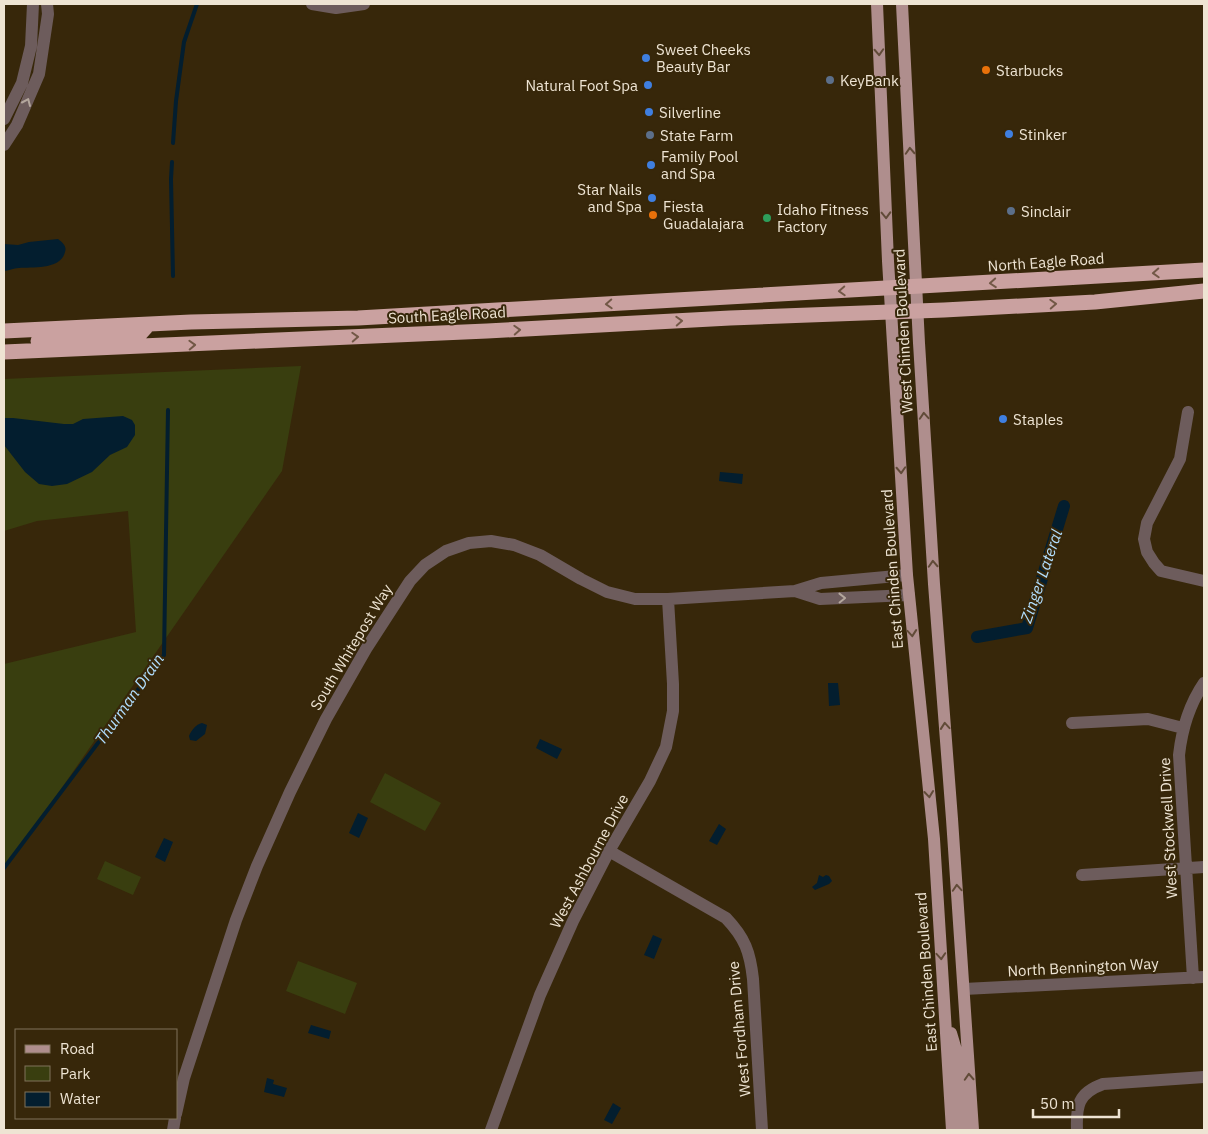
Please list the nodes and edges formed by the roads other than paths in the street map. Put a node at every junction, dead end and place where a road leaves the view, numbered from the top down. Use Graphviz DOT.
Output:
graph roads {
  1 [pos="33,4"];
  2 [pos="47,4"];
  3 [pos="312,4"];
  4 [pos="364,4"];
  5 [pos="877,4"];
  6 [pos="902,4"];
  7 [pos="4,120"];
  8 [pos="4,145"];
  9 [pos="1204,270"];
  10 [pos="916,287"];
  11 [pos="890,289"];
  12 [pos="1204,291"];
  13 [pos="917,311"];
  14 [pos="891,312"];
  15 [pos="371,317"];
  16 [pos="148,325"];
  17 [pos="4,331"];
  18 [pos="4,342"];
  19 [pos="165,346"];
  20 [pos="4,352"];
  21 [pos="1188,412"];
  22 [pos="907,575"];
  23 [pos="1204,581"];
  24 [pos="794,591"];
  25 [pos="909,595"];
  26 [pos="668,599"];
  27 [pos="1204,682"];
  28 [pos="1072,723"];
  29 [pos="1183,728"];
  30 [pos="609,851"];
  31 [pos="1204,868"];
  32 [pos="1186,869"];
  33 [pos="1082,875"];
  34 [pos="1198,977"];
  35 [pos="964,989"];
  36 [pos="944,1009"];
  37 [pos="1204,1077"];
  38 [pos="178,1105"];
  39 [pos="491,1130"];
  40 [pos="762,1130"];
  41 [pos="952,1130"];
  42 [pos="961,1130"];
  43 [pos="973,1130"];
  44 [pos="1077,1130"];
  1 -- 7 [label="street"];
  8 -- 2 [label="street, one-way"];
  3 -- 4 [label="street"];
  5 -- 11 [label="main road, East Chinden Boulevard, one-way"];
  10 -- 6 [label="main road, West Chinden Boulevard, one-way"];
  9 -- 10 [label="highway, North Eagle Road, one-way"];
  10 -- 11 [label="highway, North Eagle Road"];
  10 -- 13 [label="main road, West Chinden Boulevard"];
  11 -- 14 [label="main road, East Chinden Boulevard"];
  11 -- 15 [label="highway, South Eagle Road, one-way"];
  13 -- 12 [label="highway, one-way"];
  13 -- 14 [label="highway"];
  35 -- 13 [label="main road, West Chinden Boulevard, one-way"];
  19 -- 14 [label="highway, South Eagle Road, one-way"];
  14 -- 22 [label="main road, East Chinden Boulevard, one-way"];
  15 -- 16 [label="highway, South Eagle Road"];
  15 -- 19 [label="highway"];
  16 -- 17 [label="highway, South Eagle Road"];
  16 -- 18 [label="highway"];
  19 -- 20 [label="highway, South Eagle Road"];
  21 -- 23 [label="street"];
  22 -- 24 [label="street, South Whitepost Way"];
  22 -- 25 [label="main road, East Chinden Boulevard"];
  24 -- 25 [label="street, South Whitepost Way, one-way"];
  24 -- 26 [label="street, South Whitepost Way"];
  25 -- 36 [label="main road, East Chinden Boulevard, one-way"];
  26 -- 30 [label="street, West Ashbourne Drive"];
  26 -- 38 [label="street, South Whitepost Way"];
  27 -- 29 [label="street, West Stockwell Drive"];
  28 -- 29 [label="street"];
  29 -- 32 [label="street, West Stockwell Drive"];
  30 -- 39 [label="street, West Ashbourne Drive"];
  30 -- 40 [label="street, West Fordham Drive"];
  31 -- 32 [label="street"];
  32 -- 33 [label="street"];
  32 -- 34 [label="street, West Stockwell Drive"];
  34 -- 35 [label="street, North Bennington Way"];
  43 -- 35 [label="main road, one-way"];
  36 -- 41 [label="main road, East Chinden Boulevard"];
  36 -- 42 [label="main road"];
  37 -- 44 [label="street"];
}
